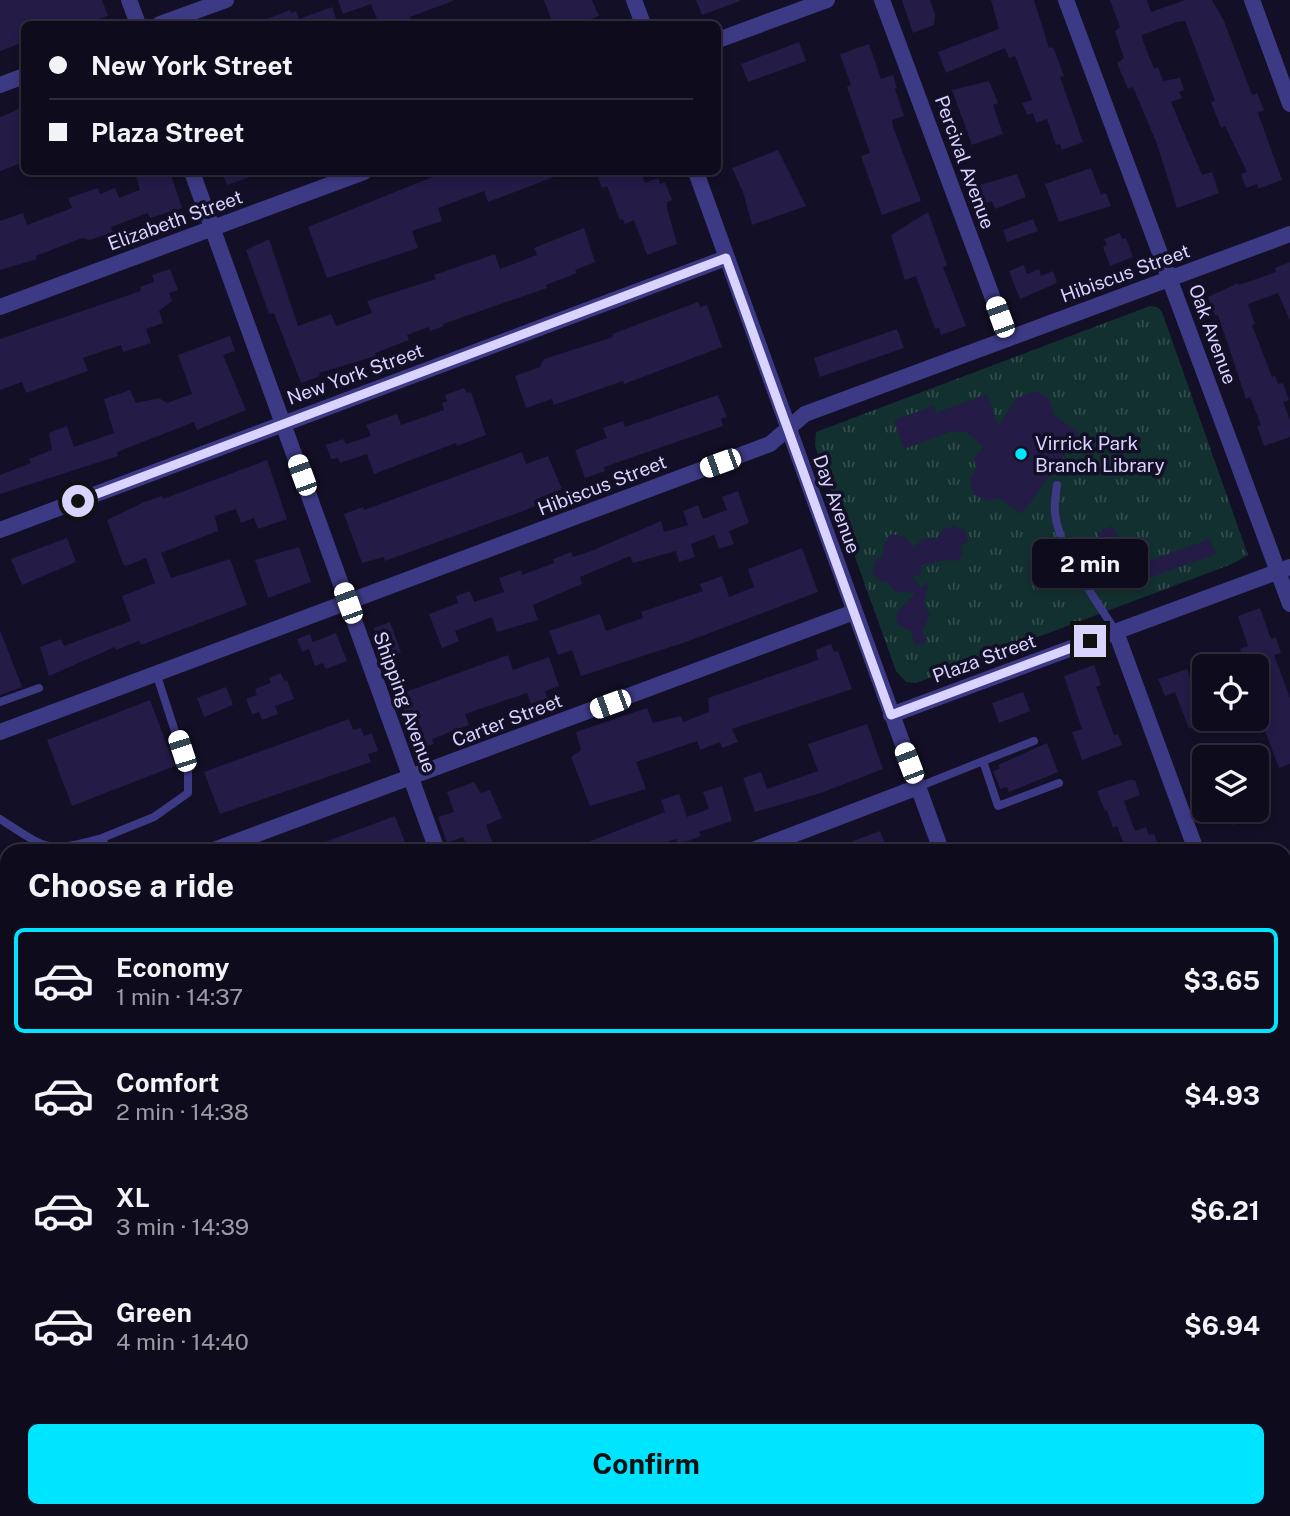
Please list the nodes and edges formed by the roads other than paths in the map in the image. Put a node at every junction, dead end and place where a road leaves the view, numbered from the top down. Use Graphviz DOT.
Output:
graph roads {
  1 [pos="130,0"];
  2 [pos="226,0"];
  3 [pos="634,0"];
  4 [pos="827,0"];
  5 [pos="882,0"];
  6 [pos="1066,0"];
  7 [pos="1252,0"];
  8 [pos="137,21"];
  9 [pos="168,21"];
  10 [pos="642,21"];
  11 [pos="721,39"];
  12 [pos="21,77"];
  13 [pos="0,85"];
  14 [pos="1290,104"];
  15 [pos="193,175"];
  16 [pos="356,175"];
  17 [pos="696,175"];
  18 [pos="212,228"];
  19 [pos="1290,234"];
  20 [pos="726,258"];
  21 [pos="1171,279"];
  22 [pos="0,307"];
  23 [pos="1008,339"];
  24 [pos="283,423"];
  25 [pos="788,430"];
  26 [pos="1058,485"];
  27 [pos="0,530"];
  28 [pos="1284,569"];
  29 [pos="348,603"];
  30 [pos="1290,604"];
  31 [pos="854,612"];
  32 [pos="1115,632"];
  33 [pos="156,673"];
  34 [pos="39,688"];
  35 [pos="0,702"];
  36 [pos="891,715"];
  37 [pos="0,732"];
  38 [pos="1034,741"];
  39 [pos="983,761"];
  40 [pos="410,778"];
  41 [pos="1059,783"];
  42 [pos="918,787"];
  43 [pos="0,819"];
  44 [pos="102,838"];
  45 [pos="39,844"];
  46 [pos="79,844"];
  47 [pos="104,844"];
  48 [pos="230,844"];
  49 [pos="435,844"];
  50 [pos="769,844"];
  51 [pos="939,844"];
  52 [pos="1194,844"];
  1 -- 8 [label="street"];
  2 -- 9 [label="street"];
  3 -- 10 [label="street"];
  4 -- 11 [label="street"];
  5 -- 23 [label="street, Percival Avenue"];
  6 -- 21 [label="street, Oak Avenue"];
  7 -- 14 [label="street"];
  12 -- 13 [label="street"];
  15 -- 18 [label="street, Shipping Avenue"];
  16 -- 18 [label="street, Elizabeth Street"];
  17 -- 20 [label="street, Day Avenue"];
  18 -- 22 [label="street, Elizabeth Street"];
  18 -- 24 [label="street, Shipping Avenue"];
  19 -- 21 [label="street, Hibiscus Street"];
  20 -- 24 [label="street, New York Street"];
  20 -- 25 [label="street, Day Avenue"];
  21 -- 23 [label="street, Hibiscus Street"];
  21 -- 28 [label="street, Oak Avenue"];
  23 -- 25 [label="street, Hibiscus Street"];
  24 -- 27 [label="street, New York Street"];
  24 -- 29 [label="street, Shipping Avenue"];
  25 -- 29 [label="street, Hibiscus Street"];
  25 -- 31 [label="street, Day Avenue"];
  26 -- 32 [label="lane"];
  28 -- 30 [label="street, Oak Avenue"];
  28 -- 32 [label="street, Plaza Street"];
  29 -- 33 [label="street, Hibiscus Street"];
  29 -- 40 [label="street, Shipping Avenue"];
  31 -- 36 [label="street, Day Avenue"];
  31 -- 40 [label="street, Carter Street"];
  32 -- 36 [label="street, Plaza Street"];
  32 -- 52 [label="street"];
  33 -- 37 [label="street, Hibiscus Street"];
  33 -- 44 [label="lane"];
  34 -- 35 [label="lane"];
  36 -- 42 [label="street, Day Avenue"];
  38 -- 39 [label="lane"];
  39 -- 41 [label="lane"];
  39 -- 42 [label="lane"];
  40 -- 48 [label="street, Carter Street"];
  40 -- 49 [label="street, Shipping Avenue"];
  42 -- 50 [label="street"];
  42 -- 51 [label="street, Day Avenue"];
  43 -- 45 [label="lane"];
  44 -- 46 [label="lane"];
  44 -- 47 [label="lane"];
}
